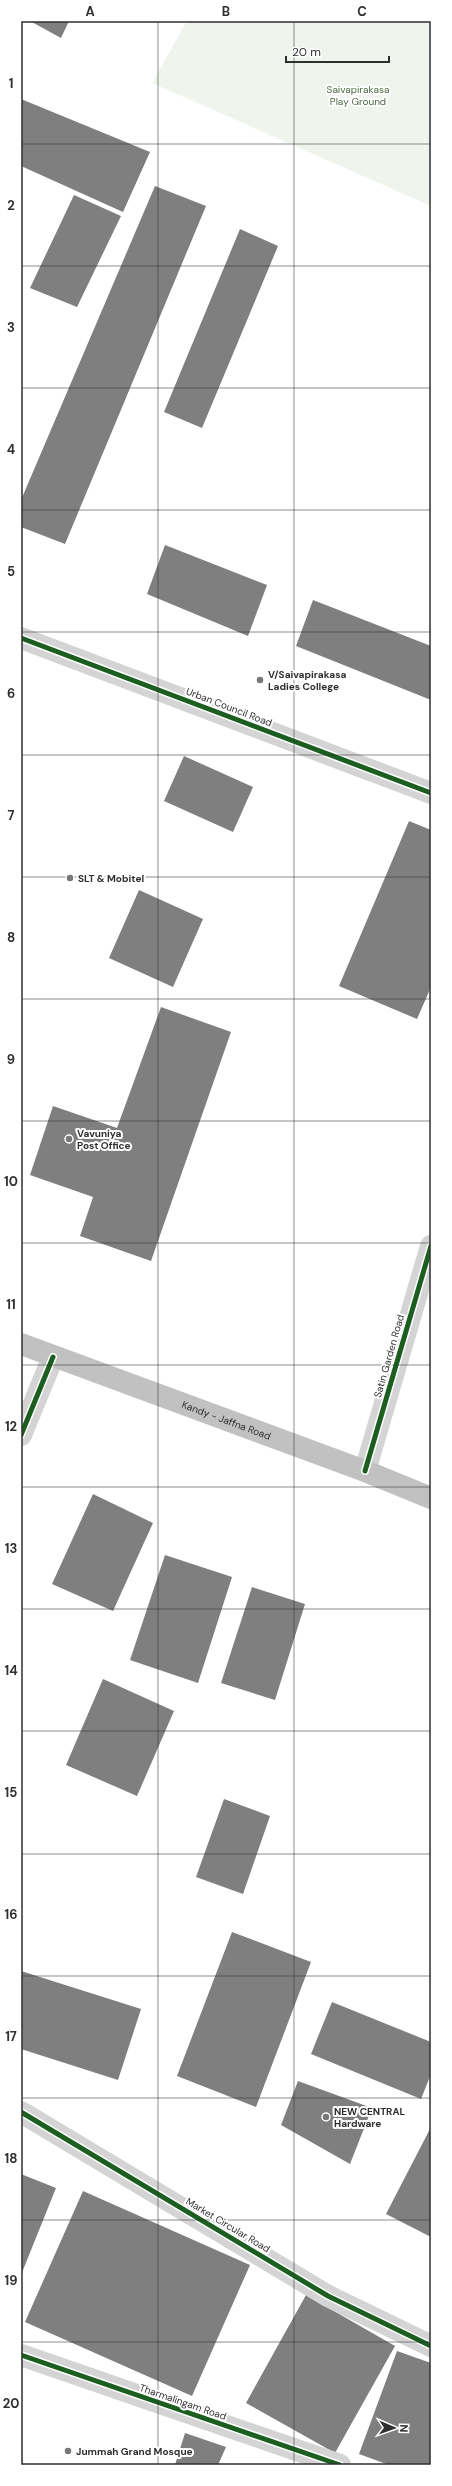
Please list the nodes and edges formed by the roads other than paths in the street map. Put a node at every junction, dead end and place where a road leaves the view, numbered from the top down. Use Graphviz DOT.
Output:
graph roads {
  1 [pos="21,638"];
  2 [pos="431,794"];
  3 [pos="431,1246"];
  4 [pos="21,1344"];
  5 [pos="53,1357"];
  6 [pos="21,1436"];
  7 [pos="365,1471"];
  8 [pos="431,1498"];
  9 [pos="21,2112"];
  10 [pos="431,2346"];
  11 [pos="21,2355"];
  12 [pos="340,2465"];
  1 -- 2 [label="street, Urban Council Road"];
  3 -- 7 [label="street, Satin Garden Road"];
  4 -- 5 [label="highway, Kandy - Jaffna Road"];
  5 -- 6 [label="street"];
  5 -- 7 [label="highway, Kandy - Jaffna Road"];
  7 -- 8 [label="highway, Kandy - Jaffna Road"];
  9 -- 10 [label="street, Market Circular Road"];
  11 -- 12 [label="street, Tharmalingam Road"];
}
